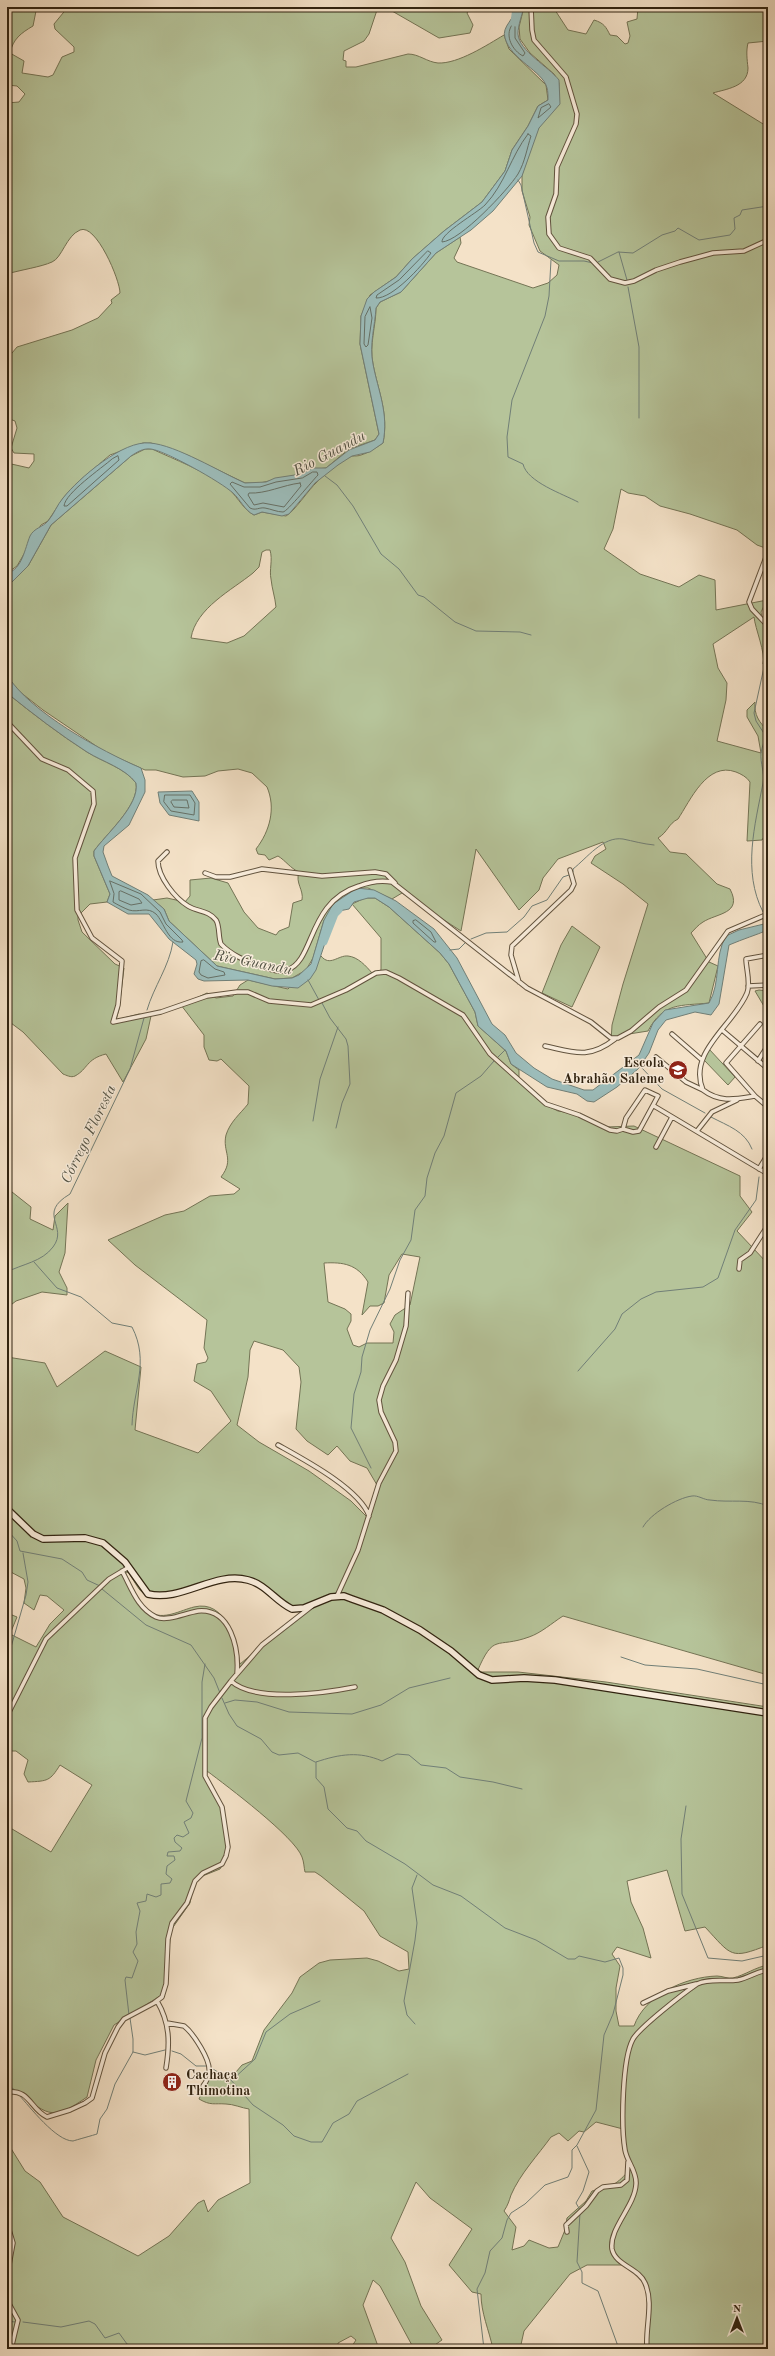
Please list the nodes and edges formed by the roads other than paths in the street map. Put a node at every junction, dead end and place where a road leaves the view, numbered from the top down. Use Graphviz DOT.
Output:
graph roads {
  1 [pos="531,7"];
  2 [pos="768,240"];
  3 [pos="768,552"];
  4 [pos="768,626"];
  5 [pos="7,722"];
  6 [pos="167,852"];
  7 [pos="570,870"];
  8 [pos="205,874"];
  9 [pos="395,883"];
  10 [pos="768,914"];
  11 [pos="768,955"];
  12 [pos="519,982"];
  13 [pos="748,986"];
  14 [pos="768,986"];
  15 [pos="760,1024"];
  16 [pos="722,1030"];
  17 [pos="672,1034"];
  18 [pos="615,1039"];
  19 [pos="545,1046"];
  20 [pos="741,1046"];
  21 [pos="765,1050"];
  22 [pos="656,1057"];
  23 [pos="702,1060"];
  24 [pos="758,1061"];
  25 [pos="767,1068"];
  26 [pos="703,1090"];
  27 [pos="755,1096"];
  28 [pos="740,1098"];
  29 [pos="654,1106"];
  30 [pos="768,1107"];
  31 [pos="672,1117"];
  32 [pos="623,1129"];
  33 [pos="697,1131"];
  34 [pos="656,1147"];
  35 [pos="768,1154"];
  36 [pos="759,1169"];
  37 [pos="768,1174"];
  38 [pos="768,1225"];
  39 [pos="739,1269"];
  40 [pos="408,1294"];
  41 [pos="278,1445"];
  42 [pos="7,1509"];
  43 [pos="370,1517"];
  44 [pos="129,1567"];
  45 [pos="122,1571"];
  46 [pos="337,1596"];
  47 [pos="316,1603"];
  48 [pos="237,1675"];
  49 [pos="231,1681"];
  50 [pos="355,1687"];
  51 [pos="768,1713"];
  52 [pos="7,1716"];
  53 [pos="768,1970"];
  54 [pos="698,1983"];
  55 [pos="157,2002"];
  56 [pos="642,2003"];
  57 [pos="168,2023"];
  58 [pos="166,2068"];
  59 [pos="203,2086"];
  60 [pos="7,2092"];
  61 [pos="628,2162"];
  62 [pos="7,2223"];
  63 [pos="567,2232"];
  64 [pos="7,2276"];
  65 [pos="7,2300"];
  66 [pos="11,2349"];
  67 [pos="648,2349"];
  1 -- 2 [label="street"];
  3 -- 4 [label="street"];
  5 -- 32 [label="street"];
  6 -- 9 [label="street"];
  7 -- 12 [label="street"];
  8 -- 9 [label="street"];
  9 -- 12 [label="street"];
  10 -- 18 [label="street"];
  11 -- 13 [label="street"];
  12 -- 18 [label="street"];
  13 -- 14 [label="street"];
  13 -- 16 [label="street"];
  15 -- 20 [label="street"];
  16 -- 20 [label="street"];
  16 -- 23 [label="street"];
  17 -- 23 [label="street"];
  18 -- 19 [label="street"];
  20 -- 24 [label="street"];
  20 -- 27 [label="street"];
  21 -- 24 [label="street"];
  22 -- 26 [label="street"];
  23 -- 26 [label="street"];
  24 -- 25 [label="street"];
  26 -- 28 [label="street"];
  27 -- 28 [label="street"];
  27 -- 30 [label="street"];
  28 -- 33 [label="street"];
  29 -- 31 [label="street"];
  29 -- 32 [label="street"];
  29 -- 32 [label="street"];
  31 -- 33 [label="street"];
  31 -- 34 [label="street"];
  33 -- 36 [label="street"];
  35 -- 36 [label="street"];
  36 -- 37 [label="street"];
  38 -- 39 [label="street"];
  40 -- 43 [label="street"];
  41 -- 43 [label="street"];
  42 -- 44 [label="main road"];
  43 -- 46 [label="street"];
  44 -- 45 [label="street"];
  44 -- 47 [label="main road"];
  45 -- 48 [label="street"];
  45 -- 52 [label="street"];
  46 -- 47 [label="main road"];
  46 -- 51 [label="main road"];
  47 -- 48 [label="street"];
  48 -- 49 [label="street"];
  49 -- 50 [label="street"];
  49 -- 55 [label="street"];
  53 -- 54 [label="street"];
  54 -- 56 [label="street"];
  54 -- 61 [label="street"];
  55 -- 57 [label="street"];
  55 -- 60 [label="street"];
  57 -- 58 [label="street"];
  57 -- 59 [label="street"];
  61 -- 63 [label="street"];
  61 -- 67 [label="street"];
  62 -- 64 [label="street"];
  65 -- 66 [label="street"];
}
